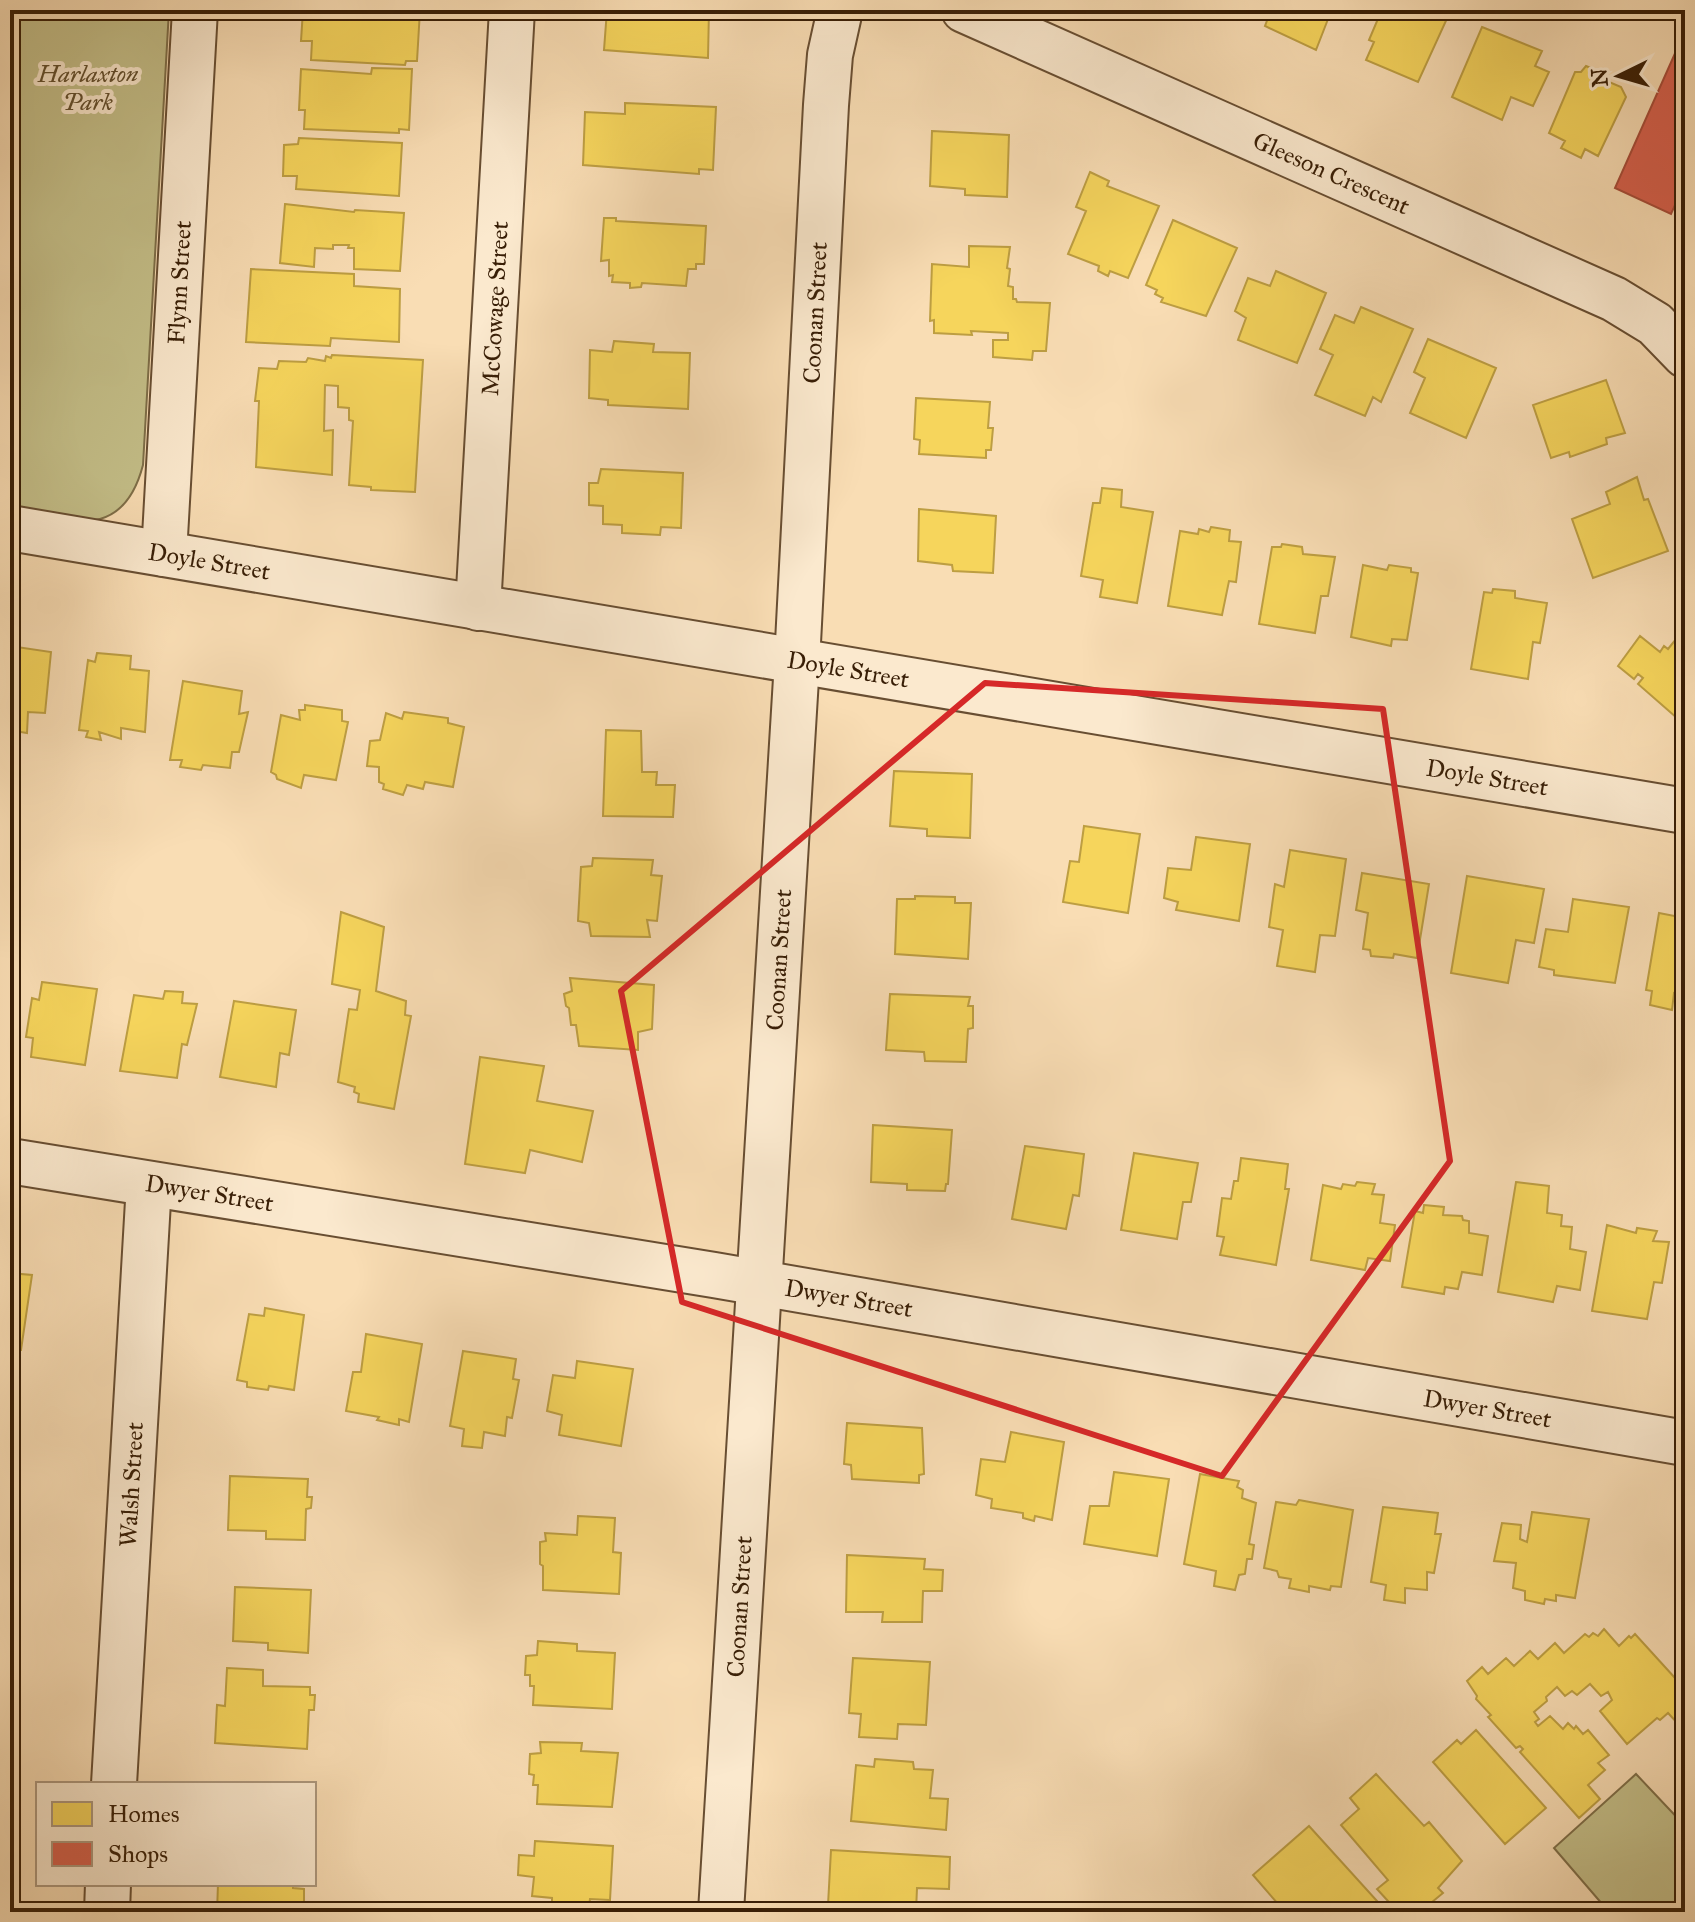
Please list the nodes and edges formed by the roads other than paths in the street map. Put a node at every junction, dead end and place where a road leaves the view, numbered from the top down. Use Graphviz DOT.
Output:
graph roads {
  1 [pos="195,10"];
  2 [pos="512,10"];
  3 [pos="840,10"];
  4 [pos="964,10"];
  5 [pos="1685,355"];
  6 [pos="10,528"];
  7 [pos="164,554"];
  8 [pos="478,608"];
  9 [pos="797,662"];
  10 [pos="1685,811"];
  11 [pos="10,1161"];
  12 [pos="149,1184"];
  13 [pos="760,1283"];
  14 [pos="1685,1443"];
  15 [pos="114,1782"];
  16 [pos="108,1886"];
  17 [pos="107,1912"];
  18 [pos="721,1912"];
  1 -- 7 [label="street, Flynn Street"];
  2 -- 8 [label="street, McCowage Street"];
  3 -- 9 [label="street, Coonan Street"];
  4 -- 5 [label="street, Gleeson Crescent"];
  6 -- 7 [label="street, Doyle Street"];
  7 -- 8 [label="street, Doyle Street"];
  8 -- 9 [label="street, Doyle Street"];
  9 -- 10 [label="street, Doyle Street"];
  9 -- 13 [label="street, Coonan Street"];
  11 -- 12 [label="street, Dwyer Street"];
  12 -- 13 [label="street, Dwyer Street"];
  12 -- 15 [label="street, Walsh Street"];
  13 -- 14 [label="street, Dwyer Street"];
  13 -- 18 [label="street, Coonan Street"];
  16 -- 17 [label="street"];
}
